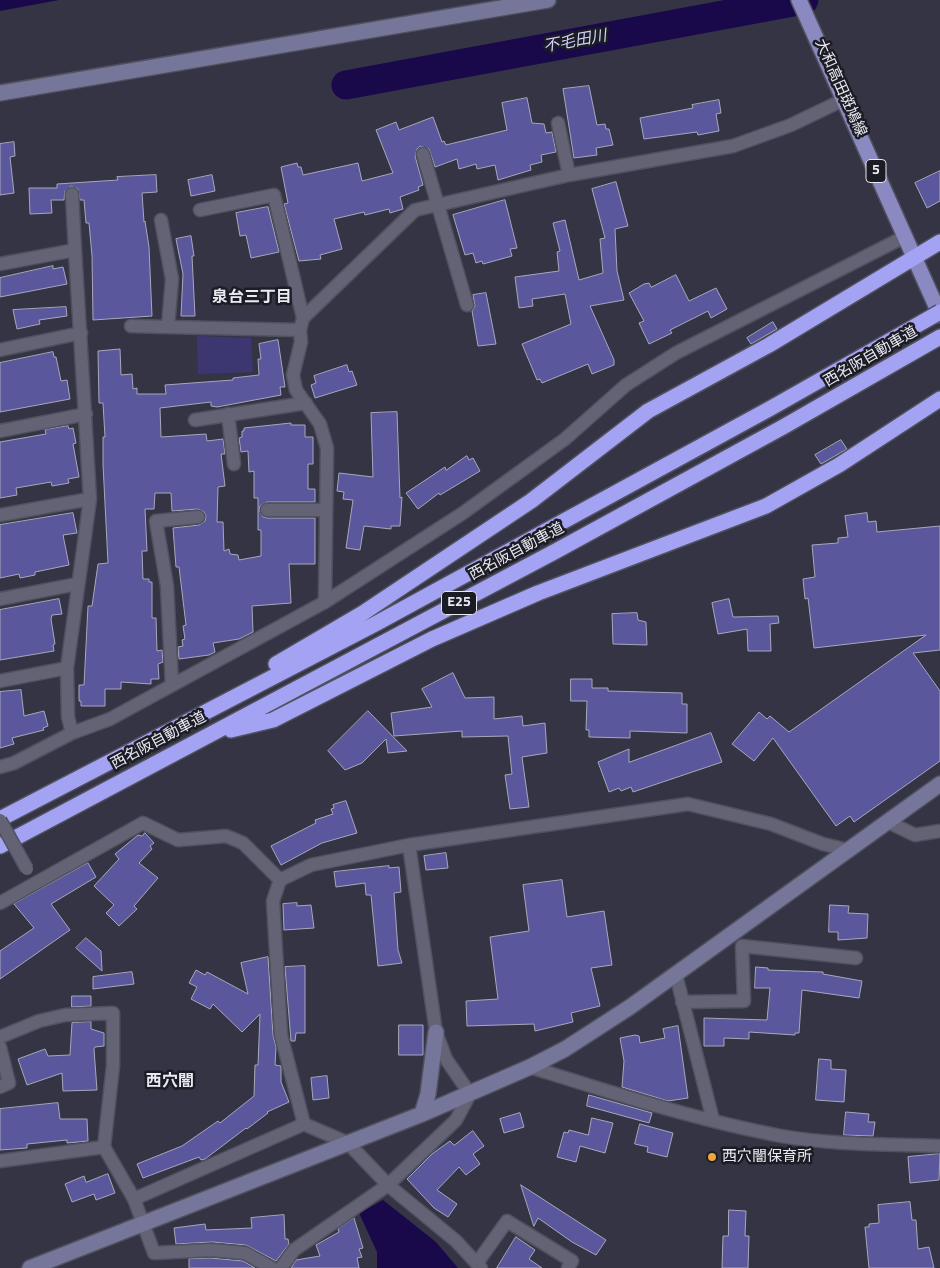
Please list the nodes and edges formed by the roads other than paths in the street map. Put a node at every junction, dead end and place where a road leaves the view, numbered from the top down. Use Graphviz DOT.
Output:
graph roads {
  1 [pos="548,0"];
  2 [pos="799,0"];
  3 [pos="0,93"];
  4 [pos="845,99"];
  5 [pos="558,123"];
  6 [pos="423,154"];
  7 [pos="569,175"];
  8 [pos="72,194"];
  9 [pos="438,204"];
  10 [pos="200,210"];
  11 [pos="161,220"];
  12 [pos="904,237"];
  13 [pos="940,242"];
  14 [pos="75,250"];
  15 [pos="914,258"];
  16 [pos="0,264"];
  17 [pos="466,305"];
  18 [pos="940,313"];
  19 [pos="302,324"];
  20 [pos="131,326"];
  21 [pos="168,327"];
  22 [pos="81,334"];
  23 [pos="940,337"];
  24 [pos="0,350"];
  25 [pos="940,399"];
  26 [pos="306,404"];
  27 [pos="86,414"];
  28 [pos="228,414"];
  29 [pos="195,420"];
  30 [pos="0,431"];
  31 [pos="234,464"];
  32 [pos="90,499"];
  33 [pos="267,510"];
  34 [pos="326,510"];
  35 [pos="0,515"];
  36 [pos="198,517"];
  37 [pos="77,584"];
  38 [pos="0,599"];
  39 [pos="325,602"];
  40 [pos="67,668"];
  41 [pos="0,681"];
  42 [pos="172,685"];
  43 [pos="198,715"];
  44 [pos="72,733"];
  45 [pos="210,734"];
  46 [pos="0,767"];
  47 [pos="940,784"];
  48 [pos="0,819"];
  49 [pos="888,822"];
  50 [pos="940,831"];
  51 [pos="409,845"];
  52 [pos="0,846"];
  53 [pos="848,850"];
  54 [pos="280,880"];
  55 [pos="36,881"];
  56 [pos="0,903"];
  57 [pos="856,958"];
  58 [pos="676,975"];
  59 [pos="682,1002"];
  60 [pos="436,1032"];
  61 [pos="0,1037"];
  62 [pos="0,1047"];
  63 [pos="530,1068"];
  64 [pos="0,1087"];
  65 [pos="470,1094"];
  66 [pos="422,1114"];
  67 [pos="712,1120"];
  68 [pos="304,1124"];
  69 [pos="348,1142"];
  70 [pos="940,1146"];
  71 [pos="104,1147"];
  72 [pos="0,1161"];
  73 [pos="388,1185"];
  74 [pos="134,1199"];
  75 [pos="144,1223"];
  76 [pos="479,1265"];
  77 [pos="30,1268"];
  78 [pos="272,1268"];
  79 [pos="280,1268"];
  80 [pos="568,1268"];
  1 -- 3 [label="street"];
  2 -- 4 [label="main road, 大和高田斑鳩線 / 5"];
  4 -- 7 [label="street"];
  4 -- 12 [label="main road, 大和高田斑鳩線 / 5"];
  5 -- 7 [label="street"];
  6 -- 9 [label="street"];
  7 -- 9 [label="street"];
  8 -- 14 [label="street"];
  9 -- 17 [label="street"];
  9 -- 19 [label="street"];
  10 -- 19 [label="street"];
  11 -- 21 [label="street"];
  12 -- 15 [label="main road, 大和高田斑鳩線 / 5"];
  12 -- 39 [label="street"];
  13 -- 15 [label="highway"];
  14 -- 16 [label="street"];
  14 -- 22 [label="street"];
  15 -- 18 [label="main road, 大和高田斑鳩線 / 5"];
  15 -- 43 [label="highway"];
  18 -- 43 [label="highway, 西名阪自動車道 / E25, bridge"];
  19 -- 21 [label="street"];
  19 -- 26 [label="street"];
  20 -- 21 [label="street"];
  22 -- 24 [label="street"];
  22 -- 27 [label="street"];
  23 -- 45 [label="highway, 西名阪自動車道 / E25"];
  25 -- 45 [label="highway"];
  26 -- 28 [label="street"];
  26 -- 34 [label="street"];
  27 -- 30 [label="street"];
  27 -- 32 [label="street"];
  28 -- 29 [label="street"];
  28 -- 31 [label="street"];
  32 -- 35 [label="street"];
  32 -- 37 [label="street"];
  33 -- 34 [label="street"];
  34 -- 39 [label="street"];
  36 -- 42 [label="street"];
  37 -- 38 [label="street"];
  37 -- 40 [label="street"];
  39 -- 42 [label="street"];
  40 -- 41 [label="street"];
  40 -- 44 [label="street"];
  42 -- 44 [label="street"];
  43 -- 48 [label="highway, 西名阪自動車道 / E25"];
  44 -- 46 [label="street"];
  45 -- 52 [label="highway, 西名阪自動車道 / E25"];
  47 -- 49 [label="street"];
  48 -- 55 [label="street, bridge"];
  49 -- 50 [label="street"];
  49 -- 53 [label="street"];
  51 -- 53 [label="street"];
  51 -- 54 [label="street"];
  51 -- 60 [label="street"];
  53 -- 58 [label="street"];
  54 -- 55 [label="street"];
  54 -- 68 [label="street"];
  55 -- 56 [label="street"];
  57 -- 59 [label="street"];
  58 -- 59 [label="street"];
  58 -- 63 [label="street"];
  59 -- 67 [label="street"];
  60 -- 65 [label="street"];
  60 -- 66 [label="street"];
  61 -- 71 [label="street"];
  62 -- 64 [label="street"];
  63 -- 65 [label="street"];
  63 -- 67 [label="street"];
  65 -- 66 [label="street"];
  65 -- 73 [label="street"];
  66 -- 69 [label="street"];
  67 -- 70 [label="street"];
  68 -- 69 [label="street"];
  68 -- 74 [label="street"];
  69 -- 73 [label="street"];
  69 -- 75 [label="street"];
  71 -- 72 [label="street"];
  71 -- 74 [label="street"];
  73 -- 76 [label="street"];
  73 -- 79 [label="street"];
  74 -- 75 [label="street"];
  75 -- 77 [label="street"];
  75 -- 78 [label="street"];
  76 -- 80 [label="street"];
}
